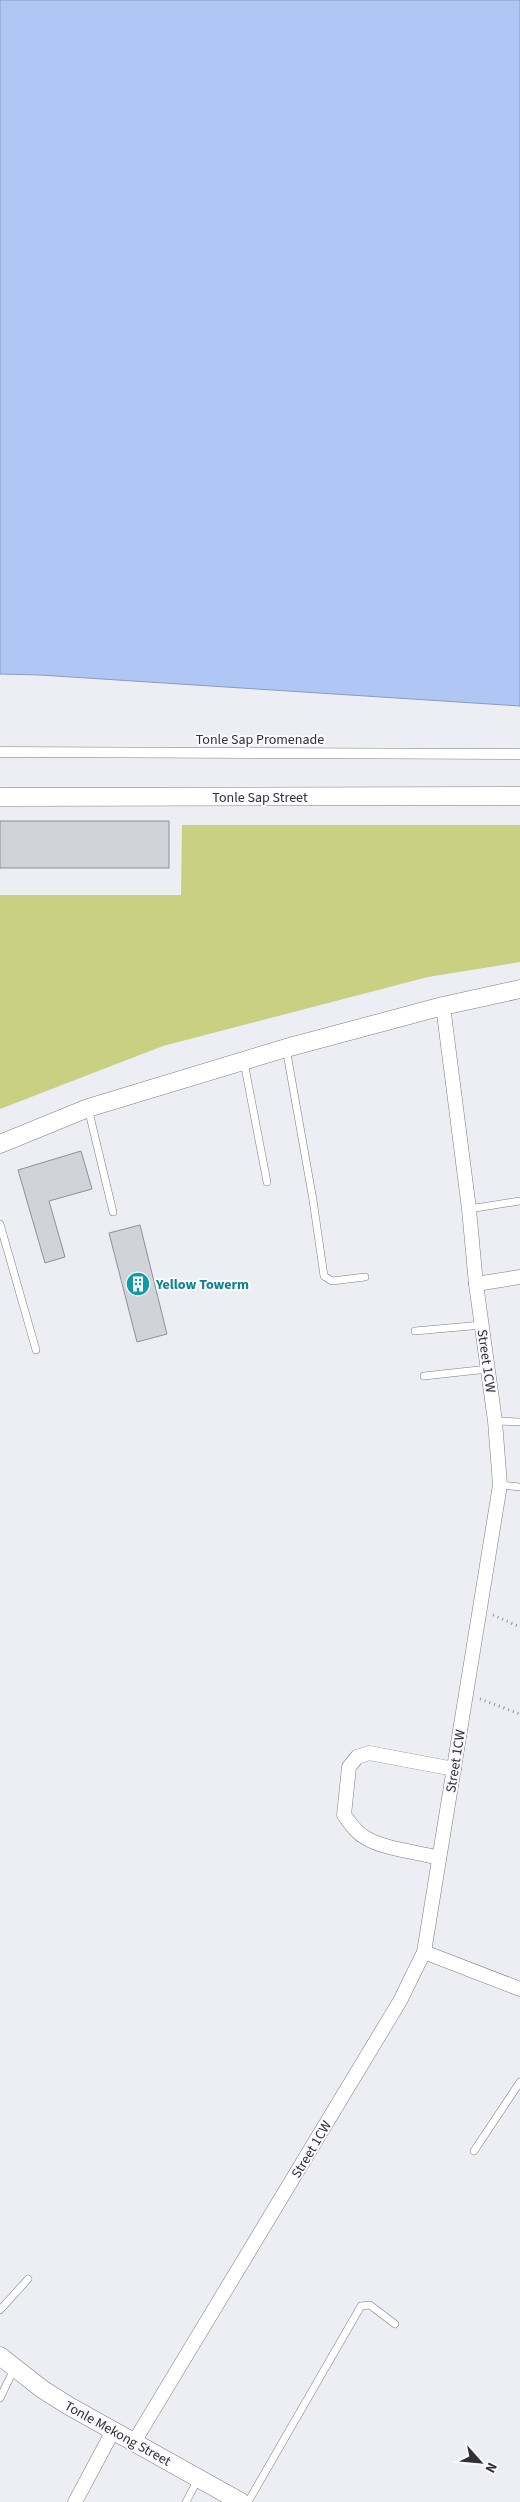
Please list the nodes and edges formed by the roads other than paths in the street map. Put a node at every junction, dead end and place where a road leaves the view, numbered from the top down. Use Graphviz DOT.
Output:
graph roads {
  1 [pos="0,752"];
  2 [pos="520,754"];
  3 [pos="520,796"];
  4 [pos="0,797"];
  5 [pos="520,989"];
  6 [pos="443,1006"];
  7 [pos="286,1048"];
  8 [pos="244,1062"];
  9 [pos="88,1108"];
  10 [pos="0,1144"];
  11 [pos="267,1182"];
  12 [pos="520,1201"];
  13 [pos="469,1209"];
  14 [pos="113,1212"];
  15 [pos="0,1224"];
  16 [pos="520,1277"];
  17 [pos="364,1278"];
  18 [pos="476,1284"];
  19 [pos="482,1325"];
  20 [pos="415,1331"];
  21 [pos="36,1350"];
  22 [pos="489,1369"];
  23 [pos="424,1376"];
  24 [pos="495,1421"];
  25 [pos="520,1422"];
  26 [pos="500,1485"];
  27 [pos="520,1487"];
  28 [pos="454,1769"];
  29 [pos="439,1858"];
  30 [pos="424,1952"];
  31 [pos="520,1990"];
  32 [pos="520,2082"];
  33 [pos="474,2151"];
  34 [pos="28,2279"];
  35 [pos="0,2310"];
  36 [pos="395,2324"];
  37 [pos="0,2356"];
  38 [pos="15,2368"];
  39 [pos="0,2398"];
  40 [pos="113,2431"];
  41 [pos="134,2442"];
  42 [pos="198,2478"];
  43 [pos="75,2502"];
  44 [pos="186,2502"];
  45 [pos="241,2502"];
  46 [pos="248,2502"];
  1 -- 2 [label="street, Tonle Sap Promenade"];
  3 -- 4 [label="street, Tonle Sap Street"];
  5 -- 6 [label="street"];
  6 -- 7 [label="street"];
  6 -- 13 [label="street, Street 1CW"];
  7 -- 8 [label="street"];
  7 -- 17 [label="lane"];
  8 -- 9 [label="street"];
  8 -- 11 [label="lane"];
  9 -- 10 [label="street"];
  9 -- 14 [label="lane"];
  12 -- 13 [label="lane"];
  13 -- 18 [label="street, Street 1CW"];
  15 -- 21 [label="lane"];
  16 -- 18 [label="street"];
  18 -- 19 [label="street, Street 1CW"];
  19 -- 20 [label="lane"];
  19 -- 22 [label="street, Street 1CW"];
  22 -- 23 [label="lane"];
  22 -- 24 [label="street, Street 1CW"];
  24 -- 25 [label="lane"];
  24 -- 26 [label="street, Street 1CW"];
  26 -- 27 [label="lane"];
  26 -- 28 [label="street, Street 1CW"];
  28 -- 29 [label="street, Street 1CW"];
  28 -- 29 [label="street"];
  29 -- 30 [label="street, Street 1CW"];
  30 -- 31 [label="street"];
  30 -- 41 [label="street, Street 1CW"];
  32 -- 33 [label="lane"];
  34 -- 35 [label="lane"];
  36 -- 46 [label="lane"];
  37 -- 38 [label="street, Tonle Mekong Street"];
  38 -- 39 [label="lane"];
  38 -- 40 [label="street, Tonle Mekong Street"];
  40 -- 41 [label="street, Tonle Mekong Street"];
  40 -- 43 [label="street"];
  41 -- 42 [label="street, Tonle Mekong Street"];
  42 -- 44 [label="lane"];
  42 -- 45 [label="street, Tonle Mekong Street"];
}
